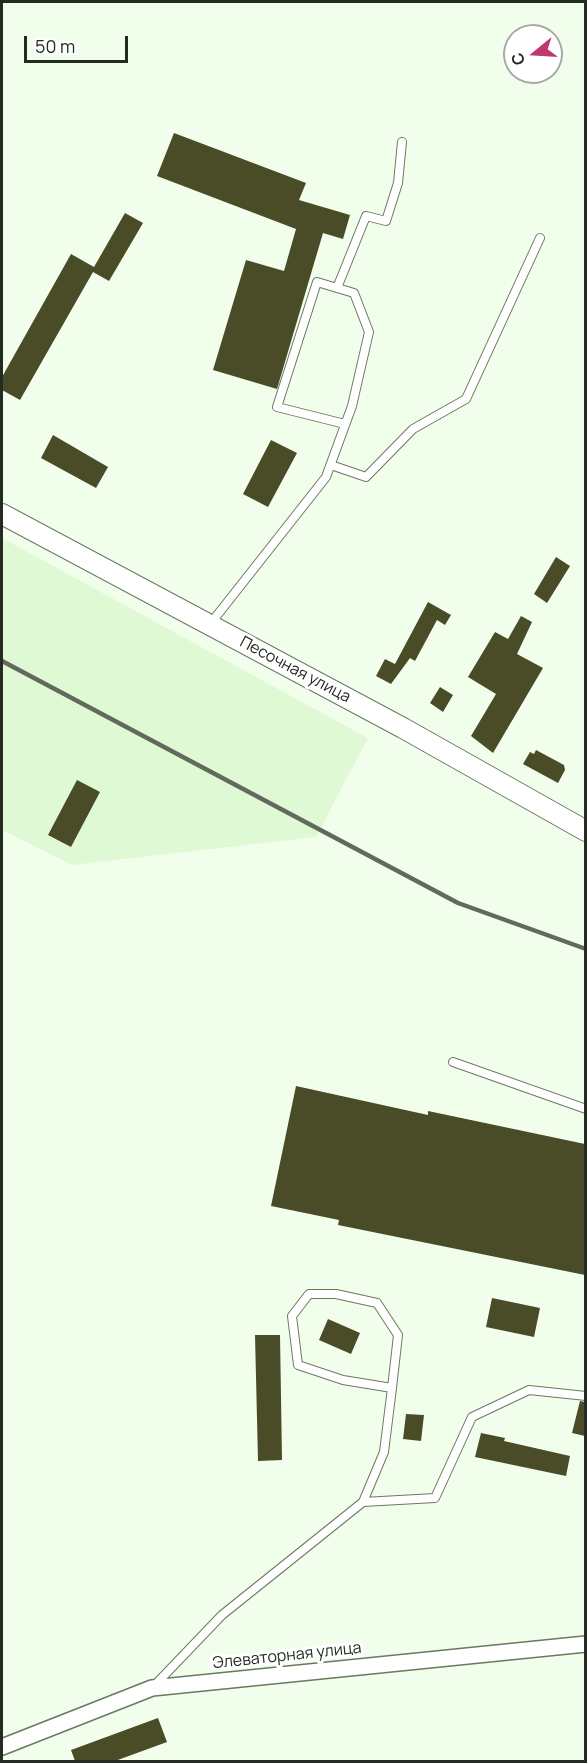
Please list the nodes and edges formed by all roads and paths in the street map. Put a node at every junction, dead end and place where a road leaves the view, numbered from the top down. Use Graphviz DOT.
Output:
graph roads {
  1 [pos="402,142"];
  2 [pos="540,238"];
  3 [pos="337,288"];
  4 [pos="345,424"];
  5 [pos="330,465"];
  6 [pos="2,514"];
  7 [pos="210,625"];
  8 [pos="585,831"];
  9 [pos="453,1062"];
  10 [pos="585,1109"];
  11 [pos="392,1388"];
  12 [pos="585,1396"];
  13 [pos="363,1502"];
  14 [pos="585,1644"];
  15 [pos="152,1688"];
  16 [pos="2,1747"];
  1 -- 3 [label="lane"];
  2 -- 5 [label="lane"];
  3 -- 4 [label="lane"];
  3 -- 4 [label="lane"];
  4 -- 5 [label="lane"];
  5 -- 7 [label="lane"];
  6 -- 7 [label="street, Песочная улица"];
  7 -- 8 [label="street, Песочная улица"];
  9 -- 10 [label="lane"];
  11 -- 11 [label="lane"];
  11 -- 13 [label="lane"];
  12 -- 13 [label="lane"];
  13 -- 15 [label="lane"];
  14 -- 15 [label="street, Элеваторная улица"];
  15 -- 16 [label="street, Элеваторная улица"];
}
